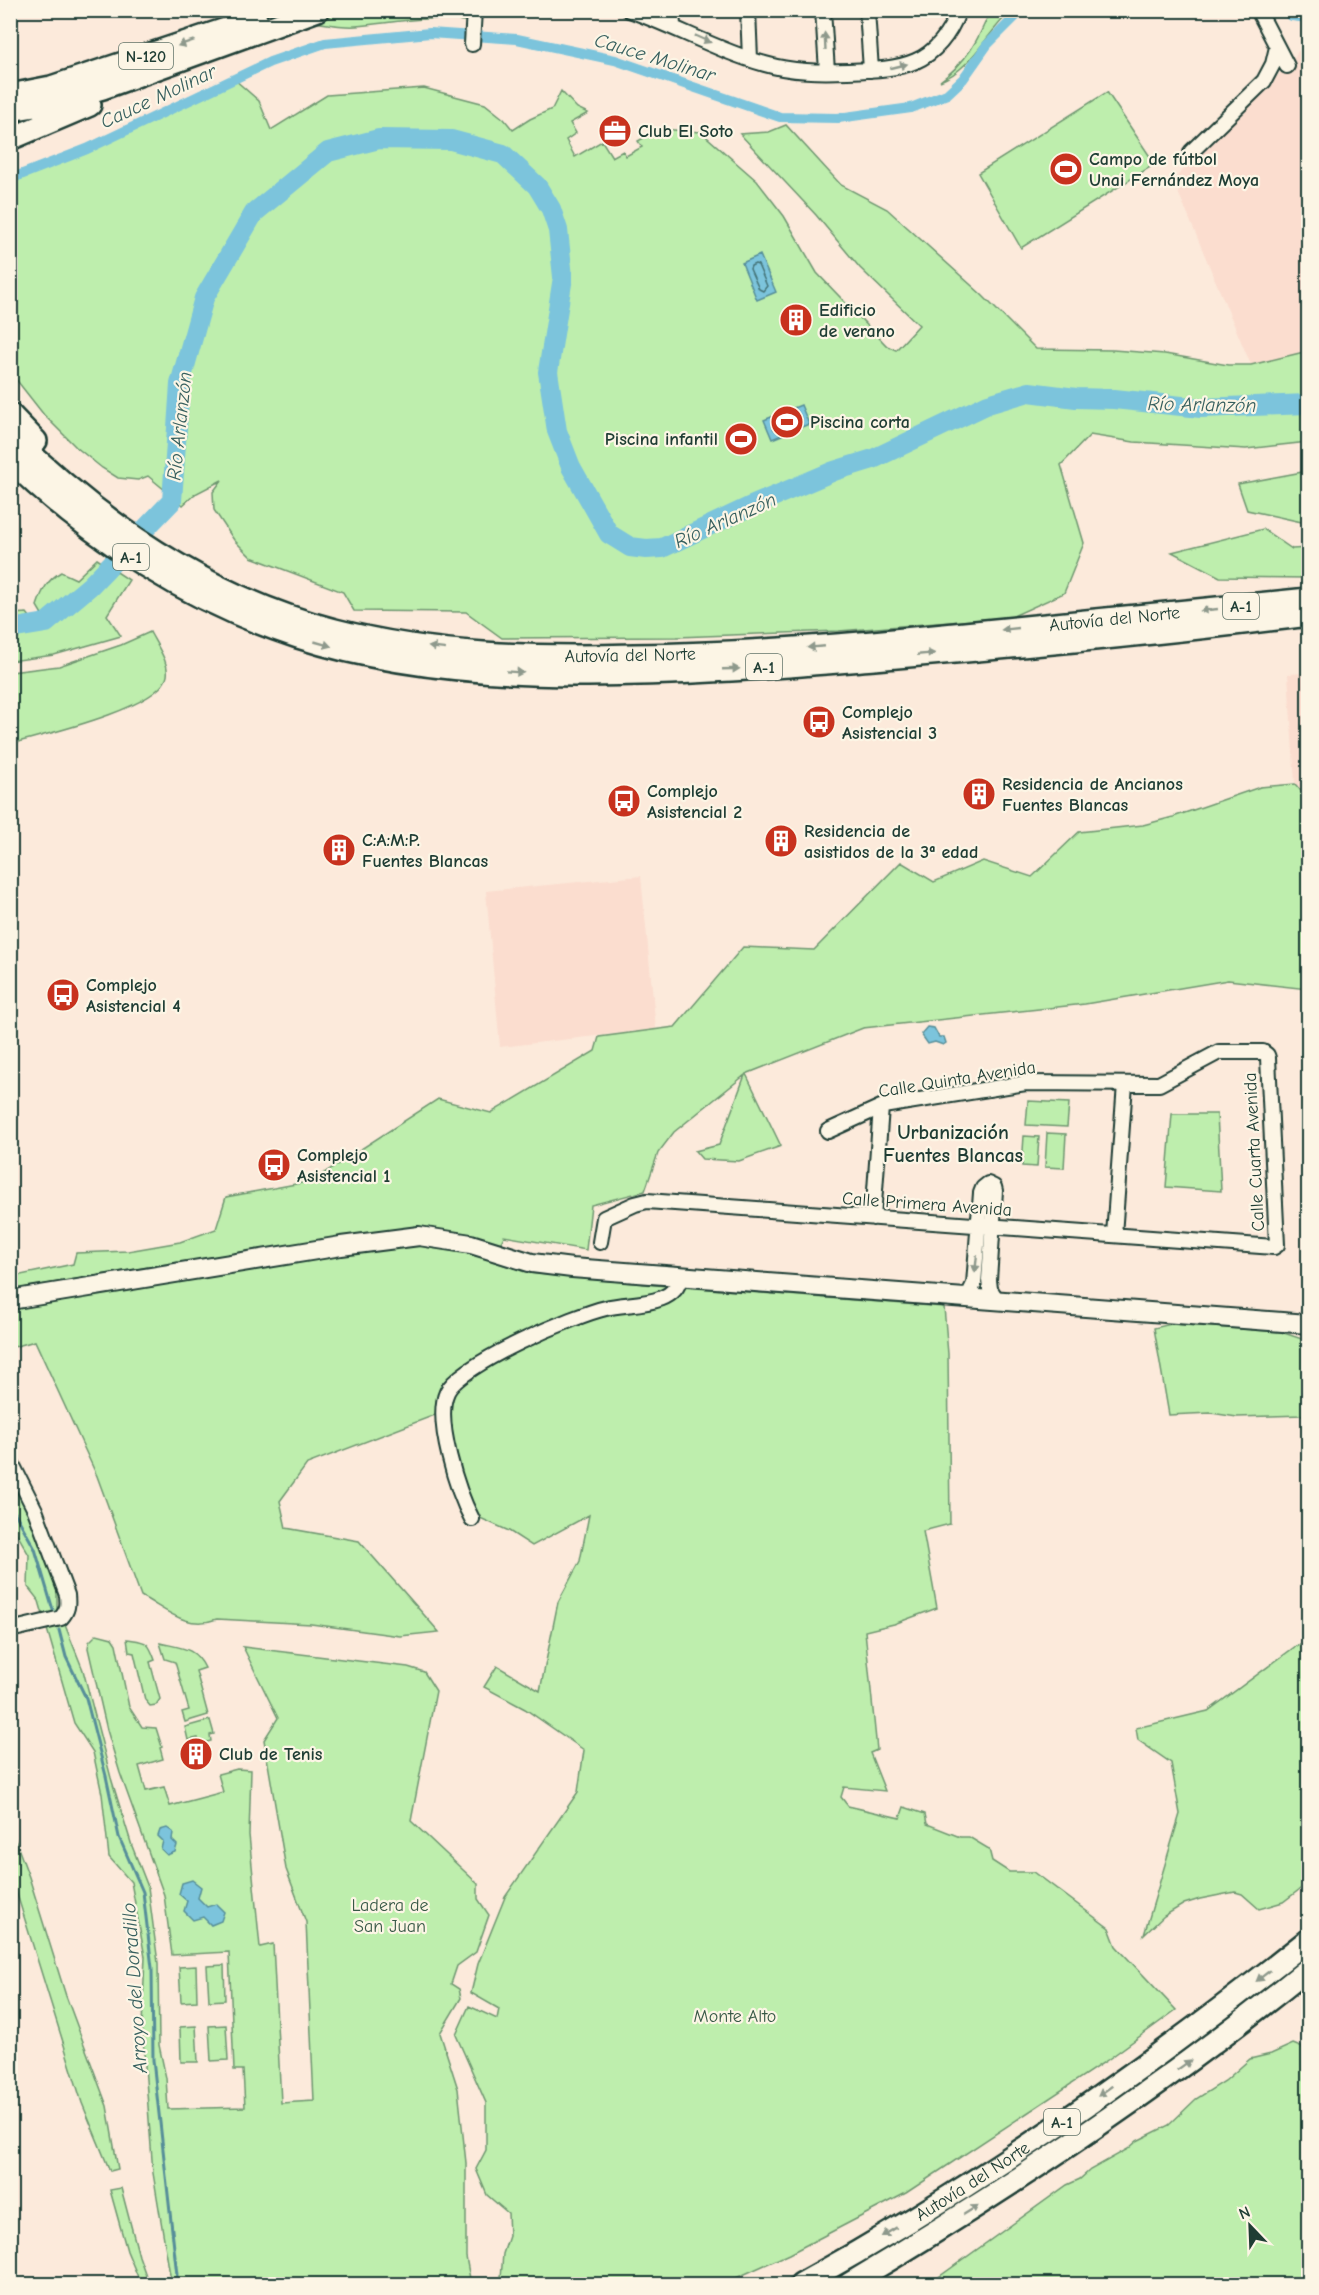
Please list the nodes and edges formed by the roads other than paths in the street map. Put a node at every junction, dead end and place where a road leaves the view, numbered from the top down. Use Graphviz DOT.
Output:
graph roads {
  1 [pos="282,10"];
  2 [pos="318,10"];
  3 [pos="474,10"];
  4 [pos="628,10"];
  5 [pos="672,10"];
  6 [pos="748,10"];
  7 [pos="824,10"];
  8 [pos="867,10"];
  9 [pos="959,10"];
  10 [pos="1258,10"];
  11 [pos="673,26"];
  12 [pos="472,44"];
  13 [pos="1277,47"];
  14 [pos="201,54"];
  15 [pos="750,59"];
  16 [pos="1287,66"];
  17 [pos="871,70"];
  18 [pos="826,71"];
  19 [pos="10,95"];
  20 [pos="10,110"];
  21 [pos="10,138"];
  22 [pos="1191,152"];
  23 [pos="10,414"];
  24 [pos="10,434"];
  25 [pos="10,460"];
  26 [pos="10,472"];
  27 [pos="78,507"];
  28 [pos="196,584"];
  29 [pos="1308,599"];
  30 [pos="1308,617"];
  31 [pos="1267,1054"];
  32 [pos="1125,1084"];
  33 [pos="881,1107"];
  34 [pos="828,1131"];
  35 [pos="873,1218"];
  36 [pos="986,1226"];
  37 [pos="1114,1235"];
  38 [pos="600,1242"];
  39 [pos="1276,1246"];
  40 [pos="680,1277"];
  41 [pos="967,1298"];
  42 [pos="10,1300"];
  43 [pos="997,1300"];
  44 [pos="1308,1324"];
  45 [pos="10,1460"];
  46 [pos="472,1519"];
  47 [pos="10,1630"];
  48 [pos="1308,1940"];
  49 [pos="1308,1969"];
  50 [pos="801,2284"];
  51 [pos="849,2284"];
  1 -- 19 [label="highway, N-120, one-way"];
  2 -- 14 [label="highway, N-120"];
  3 -- 12 [label="street"];
  4 -- 11 [label="street"];
  5 -- 11 [label="street"];
  6 -- 15 [label="street"];
  18 -- 7 [label="street, one-way"];
  8 -- 17 [label="street"];
  17 -- 9 [label="street, one-way"];
  10 -- 13 [label="street"];
  11 -- 15 [label="street, one-way"];
  13 -- 16 [label="street"];
  13 -- 22 [label="street"];
  14 -- 20 [label="highway, N-120"];
  14 -- 21 [label="highway"];
  15 -- 18 [label="street"];
  17 -- 18 [label="street"];
  23 -- 27 [label="highway"];
  24 -- 27 [label="highway"];
  25 -- 27 [label="highway"];
  26 -- 27 [label="highway"];
  27 -- 28 [label="highway"];
  27 -- 28 [label="highway"];
  29 -- 28 [label="highway, Autovía del Norte / A-1, one-way"];
  28 -- 30 [label="highway, Autovía del Norte / A-1, one-way"];
  31 -- 32 [label="street, Calle Quinta Avenida"];
  31 -- 39 [label="street, Calle Cuarta Avenida"];
  32 -- 33 [label="street, Calle Quinta Avenida"];
  32 -- 37 [label="street"];
  33 -- 34 [label="street, Calle Quinta Avenida"];
  33 -- 35 [label="street"];
  35 -- 36 [label="street, Calle Primera Avenida"];
  35 -- 38 [label="street, Calle Primera Avenida"];
  36 -- 37 [label="street, Calle Primera Avenida"];
  36 -- 41 [label="street, one-way"];
  36 -- 43 [label="street"];
  37 -- 39 [label="street, Calle Primera Avenida"];
  40 -- 41 [label="main road"];
  40 -- 42 [label="main road"];
  40 -- 46 [label="street"];
  41 -- 43 [label="main road"];
  43 -- 44 [label="main road"];
  45 -- 47 [label="street"];
  48 -- 50 [label="highway, Autovía del Norte / A-1, one-way"];
  51 -- 49 [label="highway, Autovía del Norte / A-1, one-way"];
}
